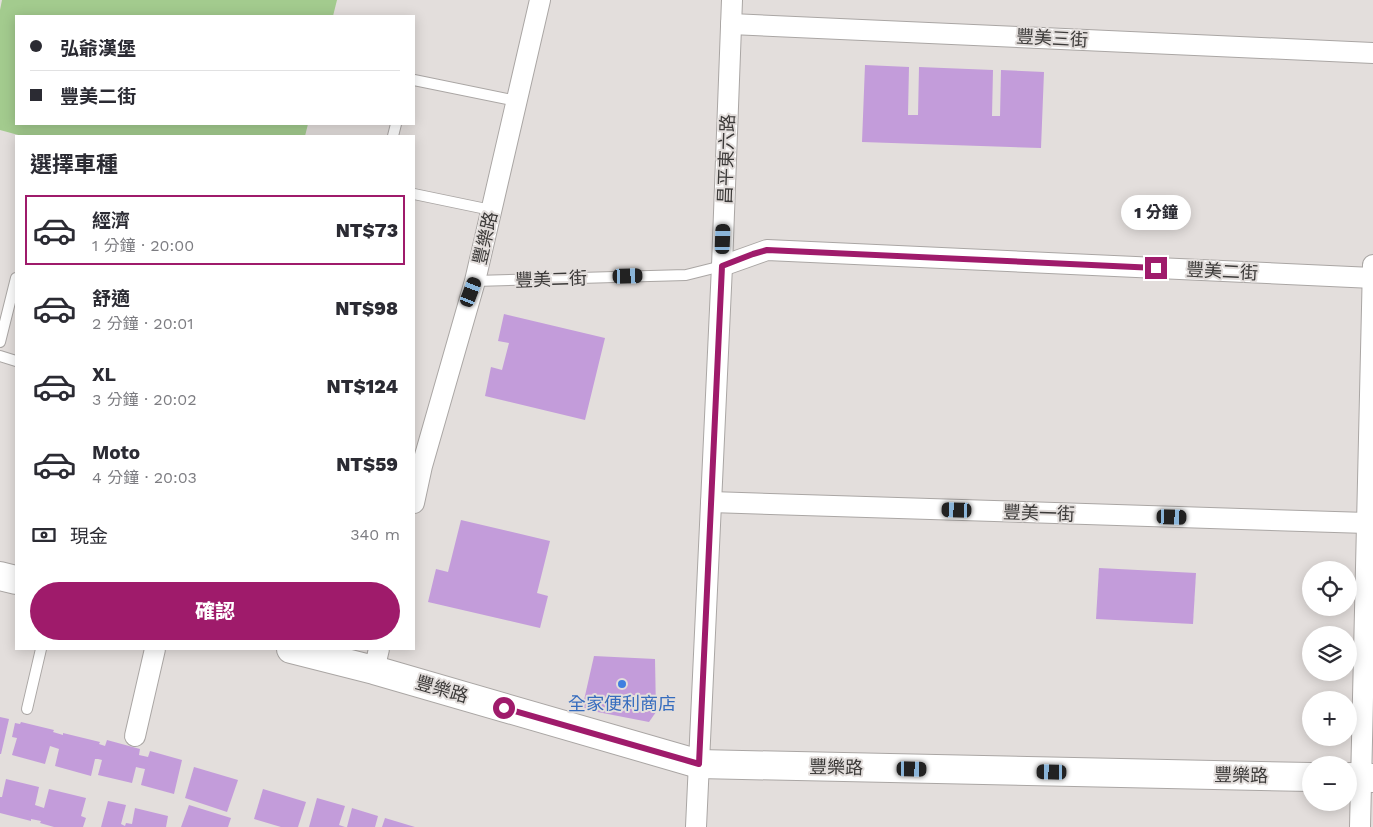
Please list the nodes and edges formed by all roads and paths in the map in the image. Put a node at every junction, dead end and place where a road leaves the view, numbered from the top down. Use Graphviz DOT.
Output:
graph roads {
  1 [pos="540,0"];
  2 [pos="732,0"];
  3 [pos="731,24"];
  4 [pos="1373,53"];
  5 [pos="415,80"];
  6 [pos="517,101"];
  7 [pos="415,194"];
  8 [pos="492,210"];
  9 [pos="1373,265"];
  10 [pos="722,266"];
  11 [pos="1373,278"];
  12 [pos="475,281"];
  13 [pos="15,282"];
  14 [pos="0,342"];
  15 [pos="0,356"];
  16 [pos="15,361"];
  17 [pos="418,465"];
  18 [pos="415,494"];
  19 [pos="711,502"];
  20 [pos="1367,523"];
  21 [pos="0,576"];
  22 [pos="15,580"];
  23 [pos="41,650"];
  24 [pos="155,650"];
  25 [pos="300,650"];
  26 [pos="377,659"];
  27 [pos="27,709"];
  28 [pos="135,736"];
  29 [pos="699,764"];
  30 [pos="1302,777"];
  31 [pos="1361,778"];
  32 [pos="696,827"];
  33 [pos="1360,827"];
  1 -- 6 [label="street, 豐樂路"];
  2 -- 3 [label="street, 昌平東六路"];
  3 -- 4 [label="street, 豐美三街"];
  3 -- 10 [label="street, 昌平東六路"];
  5 -- 6 [label="lane"];
  6 -- 8 [label="street, 豐樂路"];
  7 -- 8 [label="lane"];
  8 -- 12 [label="street, 豐樂路"];
  9 -- 11 [label="street"];
  10 -- 11 [label="street, 豐美二街"];
  10 -- 12 [label="lane, 豐美二街"];
  10 -- 19 [label="street, 昌平東六路"];
  11 -- 20 [label="street"];
  12 -- 17 [label="street, 豐樂路"];
  13 -- 14 [label="lane"];
  15 -- 16 [label="lane"];
  17 -- 18 [label="street, 豐樂路"];
  19 -- 20 [label="street, 豐美一街"];
  19 -- 29 [label="street, 昌平東六路"];
  20 -- 31 [label="street"];
  21 -- 22 [label="street"];
  23 -- 27 [label="lane"];
  24 -- 28 [label="street"];
  25 -- 26 [label="street, 豐樂路"];
  26 -- 29 [label="street, 豐樂路"];
  29 -- 30 [label="street, 豐樂路"];
  29 -- 32 [label="street, 昌平東六路"];
  31 -- 33 [label="street"];
}
